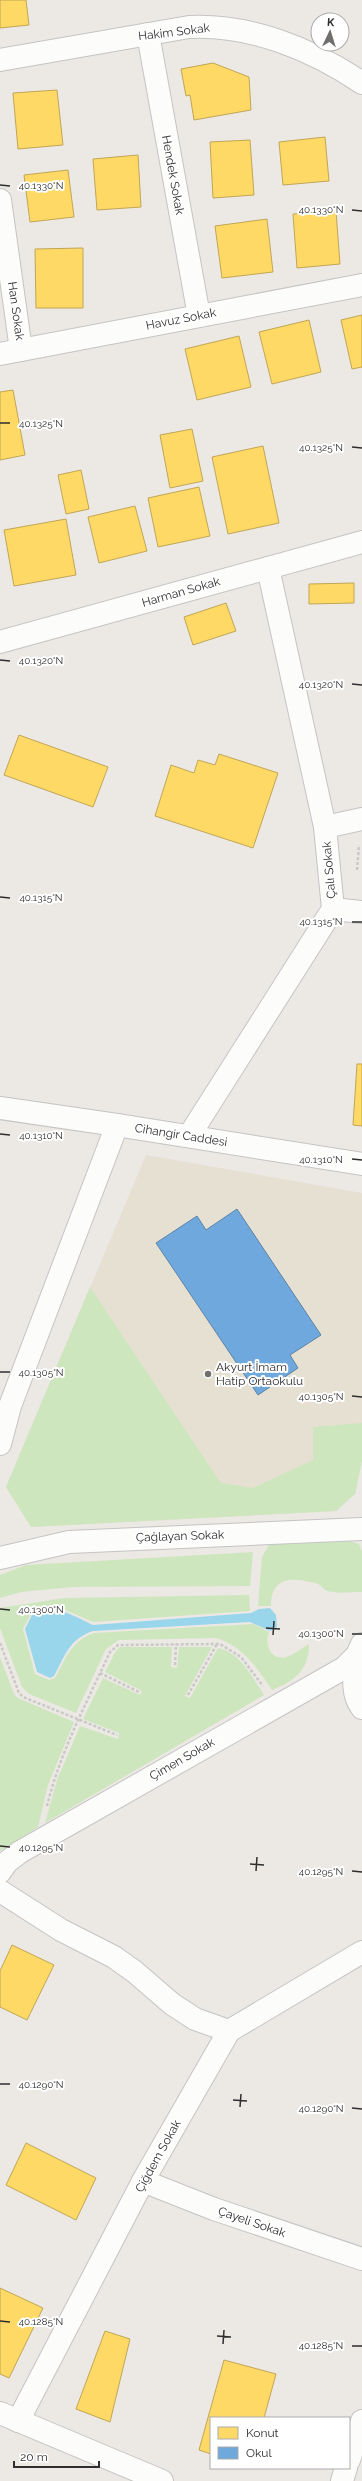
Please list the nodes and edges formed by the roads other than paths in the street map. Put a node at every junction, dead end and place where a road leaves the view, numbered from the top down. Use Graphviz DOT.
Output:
graph roads {
  1 [pos="148,34"];
  2 [pos="0,60"];
  3 [pos="362,83"];
  4 [pos="0,200"];
  5 [pos="362,285"];
  6 [pos="199,316"];
  7 [pos="21,350"];
  8 [pos="0,354"];
  9 [pos="362,542"];
  10 [pos="268,568"];
  11 [pos="0,642"];
  12 [pos="362,820"];
  13 [pos="325,827"];
  14 [pos="333,908"];
  15 [pos="362,912"];
  16 [pos="0,1108"];
  17 [pos="117,1125"];
  18 [pos="189,1136"];
  19 [pos="362,1164"];
  20 [pos="0,1444"];
  21 [pos="362,1530"];
  22 [pos="0,1558"];
  23 [pos="359,1650"];
  24 [pos="362,1708"];
  25 [pos="0,1872"];
  26 [pos="0,1891"];
  27 [pos="362,1952"];
  28 [pos="229,2031"];
  29 [pos="143,2181"];
  30 [pos="362,2259"];
  31 [pos="9,2417"];
  32 [pos="362,2421"];
  33 [pos="350,2457"];
  34 [pos="346,2469"];
  35 [pos="162,2481"];
  36 [pos="342,2481"];
  1 -- 2 [label="street, Hakim Sokak"];
  1 -- 3 [label="street, Hakim Sokak"];
  1 -- 6 [label="street, Hendek Sokak"];
  4 -- 7 [label="street, Han Sokak"];
  5 -- 6 [label="street, Havuz Sokak"];
  6 -- 7 [label="street, Havuz Sokak"];
  7 -- 8 [label="street, Havuz Sokak"];
  9 -- 10 [label="street, Harman Sokak"];
  10 -- 11 [label="street, Harman Sokak"];
  10 -- 13 [label="street, Çalı Sokak"];
  12 -- 13 [label="street"];
  13 -- 14 [label="street, Çalı Sokak"];
  14 -- 15 [label="street"];
  14 -- 18 [label="street, Çalı Sokak"];
  16 -- 17 [label="street, Cihangir Caddesi"];
  17 -- 18 [label="street, Cihangir Caddesi"];
  17 -- 20 [label="street"];
  18 -- 19 [label="street, Cihangir Caddesi"];
  21 -- 22 [label="street, Çağlayan Sokak"];
  23 -- 24 [label="street"];
  23 -- 25 [label="street, Çimen Sokak"];
  26 -- 28 [label="street"];
  27 -- 28 [label="street, Çiğdem Sokak"];
  28 -- 29 [label="street, Çiğdem Sokak"];
  29 -- 30 [label="street, Çayeli Sokak"];
  29 -- 31 [label="street, Çiğdem Sokak"];
  31 -- 35 [label="street"];
  32 -- 33 [label="street"];
  34 -- 36 [label="street"];
}
